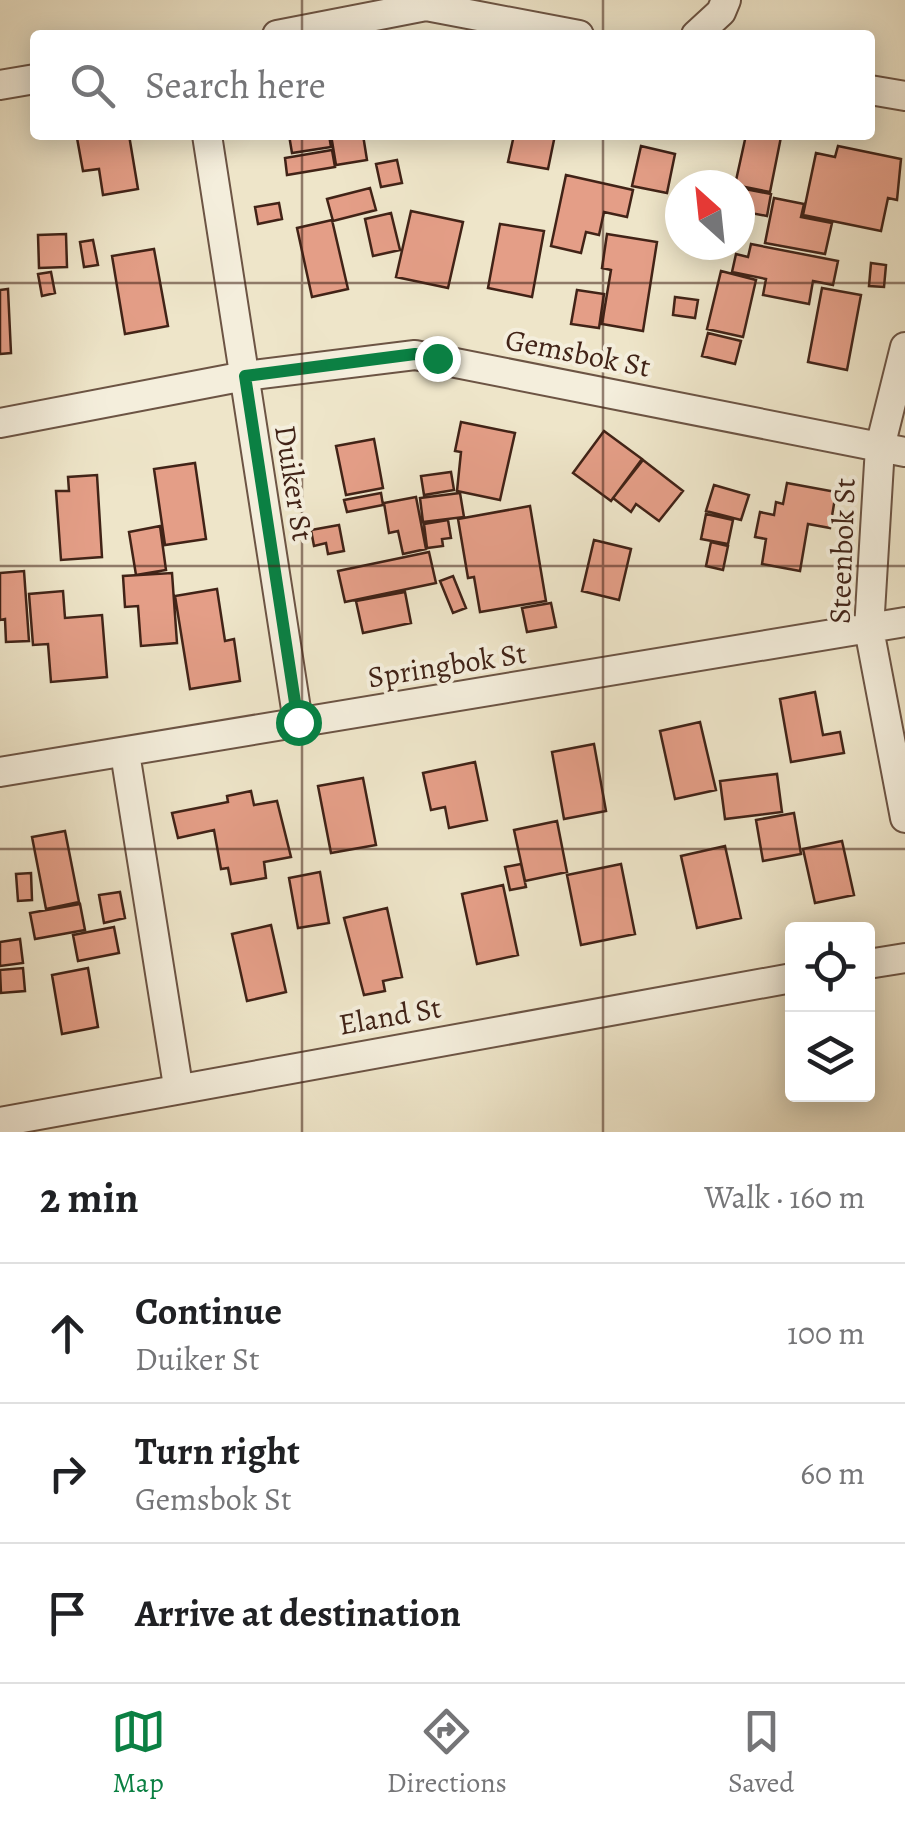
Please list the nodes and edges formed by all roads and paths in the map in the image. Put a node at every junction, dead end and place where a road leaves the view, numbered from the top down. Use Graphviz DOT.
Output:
graph roads {
  1 [pos="726,0"];
  2 [pos="303,30"];
  3 [pos="553,30"];
  4 [pos="701,30"];
  5 [pos="30,80"];
  6 [pos="0,85"];
  7 [pos="875,91"];
  8 [pos="905,96"];
  9 [pos="207,140"];
  10 [pos="905,347"];
  11 [pos="245,376"];
  12 [pos="0,423"];
  13 [pos="892,450"];
  14 [pos="905,622"];
  15 [pos="869,630"];
  16 [pos="298,722"];
  17 [pos="124,753"];
  18 [pos="0,772"];
  19 [pos="905,818"];
  20 [pos="905,958"];
  21 [pos="875,963"];
  22 [pos="785,979"];
  23 [pos="178,1086"];
  24 [pos="0,1122"];
  1 -- 4 [label="street"];
  2 -- 3 [label="street"];
  5 -- 6 [label="street"];
  7 -- 8 [label="street"];
  9 -- 11 [label="street, Duiker St"];
  10 -- 13 [label="street, Steenbok St"];
  11 -- 12 [label="street, Gemsbok St"];
  11 -- 13 [label="street, Gemsbok St"];
  11 -- 16 [label="street, Duiker St"];
  13 -- 15 [label="street, Steenbok St"];
  14 -- 15 [label="street, Springbok St"];
  15 -- 16 [label="street, Springbok St"];
  15 -- 19 [label="street, Steenbok St"];
  16 -- 17 [label="street, Springbok St"];
  17 -- 18 [label="street, Springbok St"];
  17 -- 23 [label="street"];
  20 -- 21 [label="street"];
  22 -- 23 [label="street, Eland St"];
  23 -- 24 [label="street, Eland St"];
}
